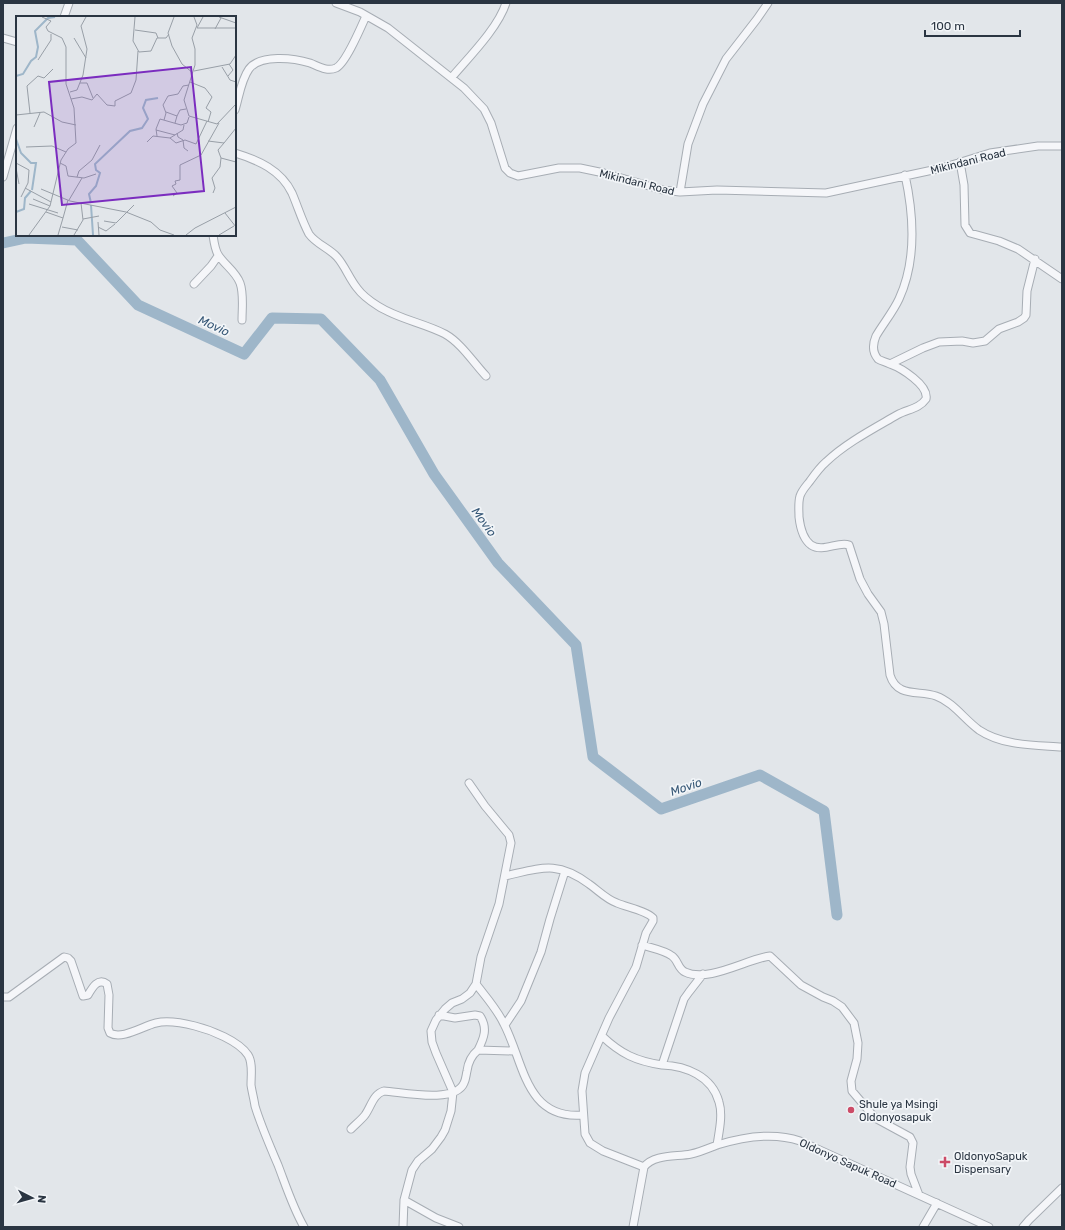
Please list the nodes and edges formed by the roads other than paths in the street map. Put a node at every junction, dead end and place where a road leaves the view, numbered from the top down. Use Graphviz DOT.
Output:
graph roads {
  1 [pos="69,3"];
  2 [pos="336,3"];
  3 [pos="506,3"];
  4 [pos="768,3"];
  5 [pos="64,16"];
  6 [pos="366,16"];
  7 [pos="3,38"];
  8 [pos="16,42"];
  9 [pos="452,77"];
  10 [pos="236,106"];
  11 [pos="16,131"];
  12 [pos="1062,146"];
  13 [pos="236,153"];
  14 [pos="960,162"];
  15 [pos="5,166"];
  16 [pos="905,175"];
  17 [pos="3,177"];
  18 [pos="680,192"];
  19 [pos="213,236"];
  20 [pos="218,256"];
  21 [pos="1035,259"];
  22 [pos="1062,279"];
  23 [pos="194,284"];
  24 [pos="242,320"];
  25 [pos="890,364"];
  26 [pos="486,376"];
  27 [pos="1062,746"];
  28 [pos="469,784"];
  29 [pos="565,871"];
  30 [pos="505,876"];
  31 [pos="642,945"];
  32 [pos="703,974"];
  33 [pos="476,984"];
  34 [pos="3,997"];
  35 [pos="439,1015"];
  36 [pos="505,1025"];
  37 [pos="602,1036"];
  38 [pos="478,1050"];
  39 [pos="514,1051"];
  40 [pos="662,1065"];
  41 [pos="452,1092"];
  42 [pos="583,1114"];
  43 [pos="351,1129"];
  44 [pos="717,1145"];
  45 [pos="644,1166"];
  46 [pos="1062,1188"];
  47 [pos="919,1195"];
  48 [pos="404,1200"];
  49 [pos="937,1203"];
  50 [pos="304,1227"];
  51 [pos="403,1227"];
  52 [pos="459,1227"];
  53 [pos="633,1227"];
  54 [pos="923,1227"];
  55 [pos="989,1227"];
  56 [pos="1023,1227"];
  1 -- 5 [label="street"];
  2 -- 6 [label="street, Mikindani Road"];
  3 -- 9 [label="street"];
  4 -- 18 [label="street"];
  6 -- 9 [label="street, Mikindani Road"];
  6 -- 10 [label="street"];
  7 -- 8 [label="street"];
  9 -- 18 [label="street, Mikindani Road"];
  11 -- 15 [label="street"];
  12 -- 14 [label="street, Mikindani Road"];
  13 -- 26 [label="street"];
  14 -- 16 [label="street, Mikindani Road"];
  14 -- 21 [label="street"];
  15 -- 17 [label="street"];
  16 -- 18 [label="street, Mikindani Road"];
  16 -- 25 [label="street"];
  19 -- 20 [label="street"];
  20 -- 23 [label="street"];
  20 -- 24 [label="street"];
  21 -- 22 [label="street"];
  21 -- 25 [label="street"];
  25 -- 27 [label="street"];
  28 -- 30 [label="street"];
  29 -- 30 [label="street"];
  29 -- 31 [label="street"];
  29 -- 36 [label="street"];
  30 -- 33 [label="street"];
  31 -- 32 [label="street"];
  31 -- 37 [label="street"];
  32 -- 40 [label="street"];
  32 -- 47 [label="street"];
  33 -- 35 [label="street"];
  33 -- 36 [label="street"];
  34 -- 50 [label="street"];
  35 -- 38 [label="street"];
  35 -- 41 [label="street"];
  36 -- 39 [label="street"];
  37 -- 40 [label="street"];
  37 -- 42 [label="street"];
  38 -- 39 [label="street"];
  38 -- 41 [label="street"];
  39 -- 42 [label="street"];
  40 -- 44 [label="street"];
  41 -- 43 [label="street"];
  41 -- 48 [label="street"];
  42 -- 45 [label="street"];
  44 -- 45 [label="street, Oldonyo Sapuk Road"];
  44 -- 47 [label="street, Oldonyo Sapuk Road"];
  45 -- 53 [label="street"];
  46 -- 56 [label="street"];
  47 -- 49 [label="street, Oldonyo Sapuk Road"];
  48 -- 51 [label="street"];
  48 -- 52 [label="street"];
  49 -- 54 [label="street"];
  49 -- 55 [label="street, Oldonyo Sapuk Road"];
}
